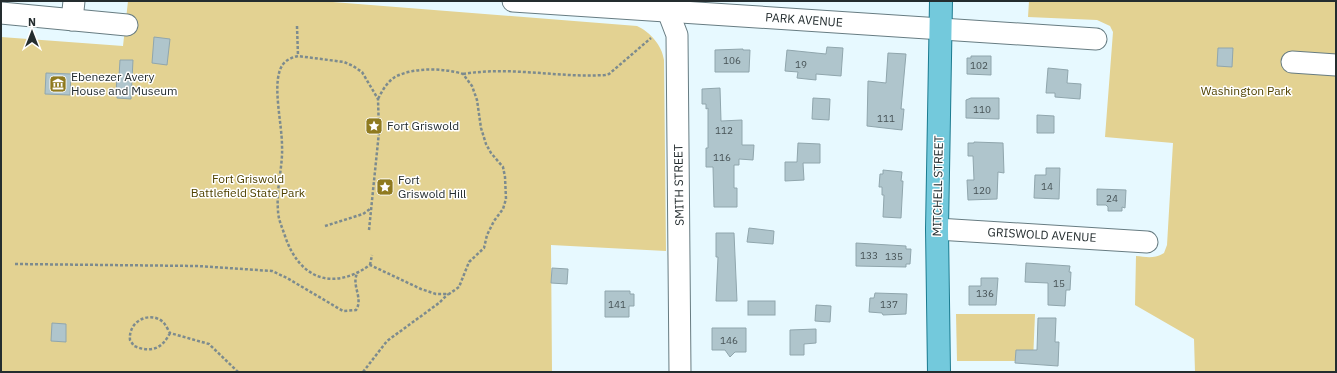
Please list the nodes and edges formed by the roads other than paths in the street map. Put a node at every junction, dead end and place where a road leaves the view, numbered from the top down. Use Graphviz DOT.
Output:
graph roads {
  1 [pos="513,1"];
  2 [pos="940,1"];
  3 [pos="666,6"];
  4 [pos="73,11"];
  5 [pos="1,13"];
  6 [pos="127,25"];
  7 [pos="940,29"];
  8 [pos="1096,39"];
  9 [pos="1292,62"];
  10 [pos="1336,65"];
  11 [pos="937,229"];
  12 [pos="1147,242"];
  13 [pos="680,372"];
  14 [pos="939,372"];
  1 -- 3 [label="street, PARK AVENUE"];
  2 -- 7 [label="main road, MITCHELL STREET"];
  3 -- 7 [label="street, PARK AVENUE"];
  3 -- 13 [label="street, SMITH STREET"];
  4 -- 5 [label="street"];
  4 -- 6 [label="street"];
  7 -- 8 [label="street, PARK AVENUE"];
  7 -- 11 [label="main road, MITCHELL STREET"];
  9 -- 10 [label="street"];
  11 -- 12 [label="street, GRISWOLD AVENUE"];
  11 -- 14 [label="main road, MITCHELL STREET"];
}
